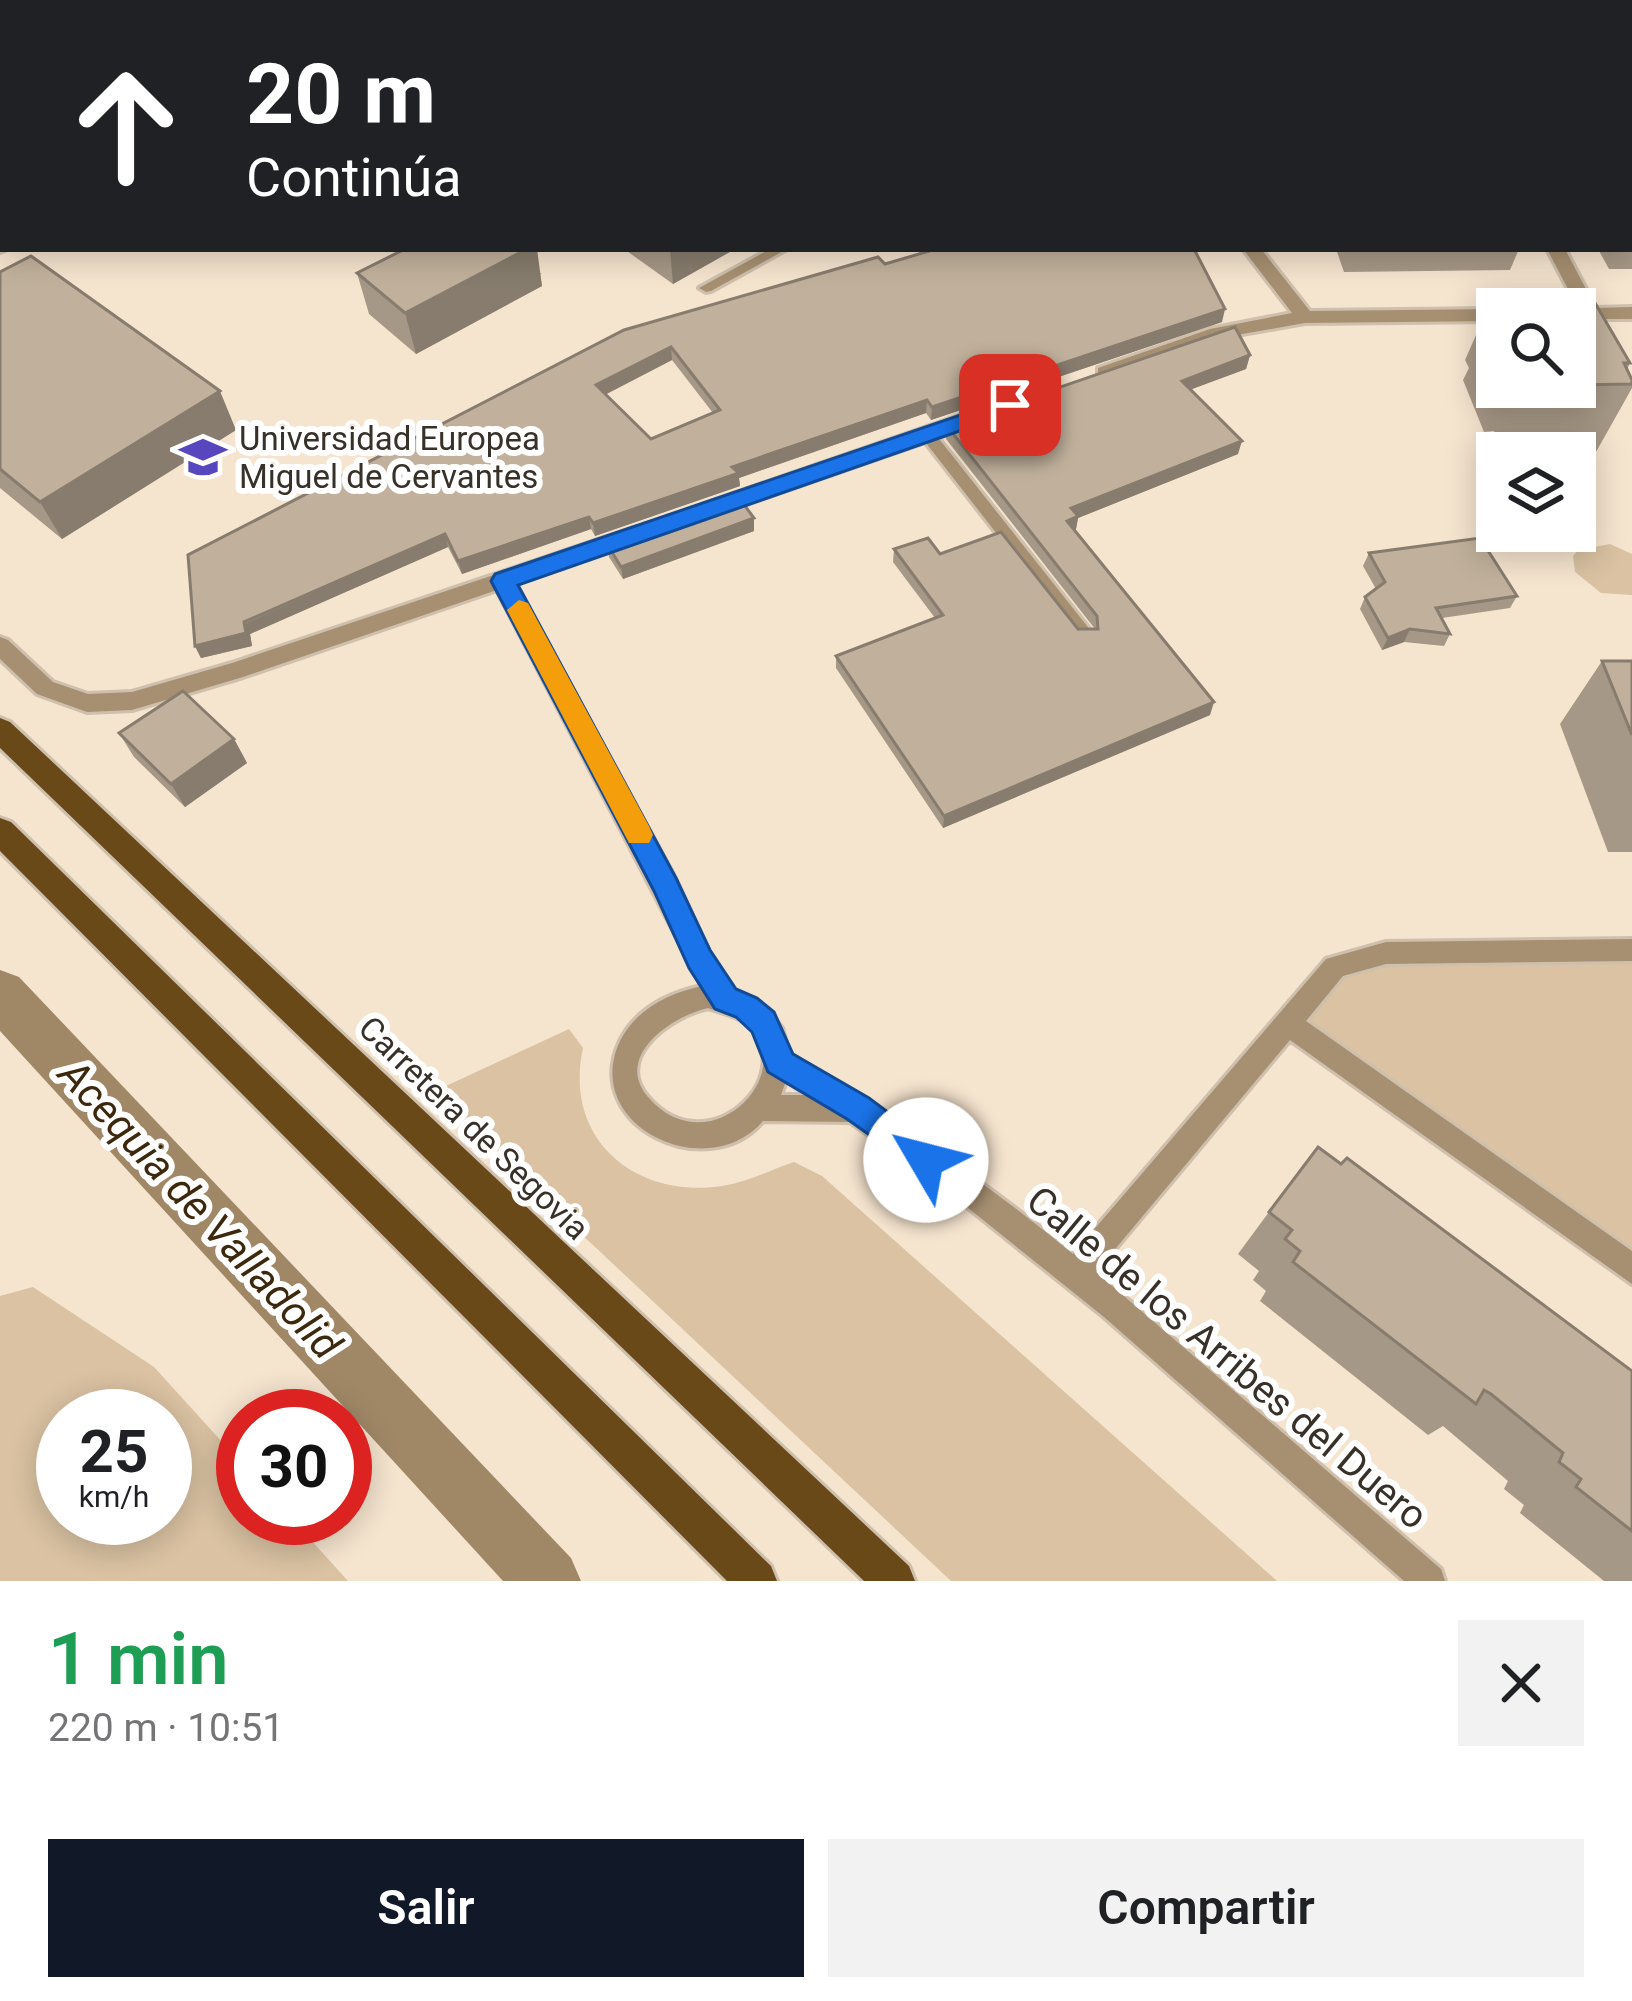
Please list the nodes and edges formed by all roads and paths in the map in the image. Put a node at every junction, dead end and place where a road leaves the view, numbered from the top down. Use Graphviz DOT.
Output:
graph roads {
  1 [pos="774,252"];
  2 [pos="1254,252"];
  3 [pos="1557,252"];
  4 [pos="706,288"];
  5 [pos="1574,288"];
  6 [pos="1632,313"];
  7 [pos="1476,315"];
  8 [pos="1305,316"];
  9 [pos="1596,319"];
  10 [pos="1083,380"];
  11 [pos="994,411"];
  12 [pos="926,434"];
  13 [pos="682,519"];
  14 [pos="659,527"];
  15 [pos="503,581"];
  16 [pos="1085,635"];
  17 [pos="0,646"];
  18 [pos="0,730"];
  19 [pos="0,831"];
  20 [pos="1632,950"];
  21 [pos="699,959"];
  22 [pos="689,998"];
  23 [pos="726,999"];
  24 [pos="1288,1023"];
  25 [pos="779,1062"];
  26 [pos="762,1108"];
  27 [pos="858,1109"];
  28 [pos="1632,1269"];
  29 [pos="1074,1276"];
  30 [pos="756,1581"];
  31 [pos="894,1581"];
  32 [pos="1429,1581"];
  1 -- 4 [label="lane"];
  2 -- 8 [label="street"];
  3 -- 5 [label="street"];
  6 -- 9 [label="street"];
  7 -- 8 [label="street"];
  8 -- 10 [label="street"];
  11 -- 12 [label="street"];
  12 -- 13 [label="street"];
  12 -- 16 [label="lane"];
  14 -- 15 [label="street"];
  15 -- 17 [label="street"];
  15 -- 21 [label="street"];
  18 -- 31 [label="main road, Carretera de Segovia"];
  19 -- 30 [label="main road"];
  20 -- 24 [label="street"];
  21 -- 22 [label="street"];
  21 -- 23 [label="street"];
  22 -- 23 [label="street"];
  22 -- 26 [label="street"];
  23 -- 25 [label="street"];
  24 -- 28 [label="street"];
  24 -- 29 [label="street"];
  25 -- 26 [label="street"];
  25 -- 27 [label="street, Calle de los Arribes del Duero"];
  26 -- 27 [label="street"];
  27 -- 29 [label="street, Calle de los Arribes del Duero"];
  29 -- 32 [label="street, Calle de los Arribes del Duero"];
}
